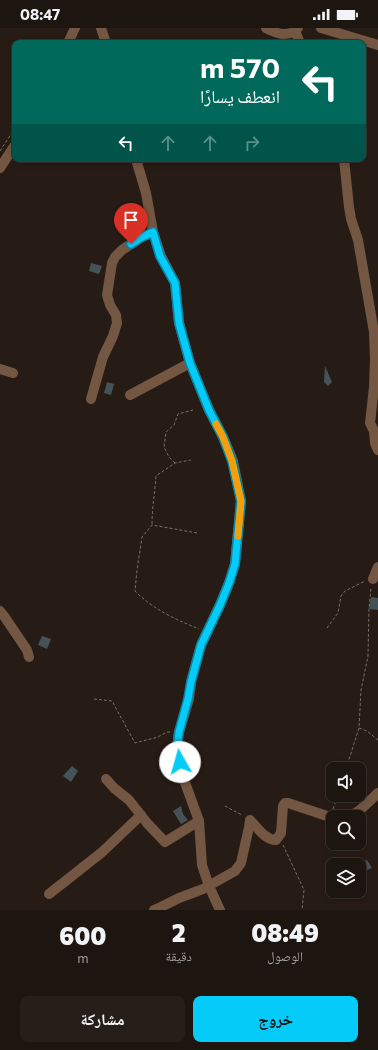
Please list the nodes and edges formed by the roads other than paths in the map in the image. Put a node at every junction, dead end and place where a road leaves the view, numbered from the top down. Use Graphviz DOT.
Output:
graph roads {
  1 [pos="75,28"];
  2 [pos="101,28"];
  3 [pos="266,28"];
  4 [pos="321,28"];
  5 [pos="297,30"];
  6 [pos="69,40"];
  7 [pos="105,40"];
  8 [pos="299,40"];
  9 [pos="361,40"];
  10 [pos="366,41"];
  11 [pos="378,45"];
  12 [pos="12,150"];
  13 [pos="137,162"];
  14 [pos="344,162"];
  15 [pos="0,168"];
  16 [pos="153,232"];
  17 [pos="190,363"];
  18 [pos="0,369"];
  19 [pos="13,373"];
  20 [pos="130,395"];
  21 [pos="91,399"];
  22 [pos="378,450"];
  23 [pos="378,567"];
  24 [pos="373,579"];
  25 [pos="0,610"];
  26 [pos="29,657"];
  27 [pos="106,779"];
  28 [pos="378,793"];
  29 [pos="360,810"];
  30 [pos="141,815"];
  31 [pos="326,816"];
  32 [pos="199,821"];
  33 [pos="209,886"];
  34 [pos="49,894"];
  35 [pos="154,910"];
  36 [pos="220,910"];
  1 -- 6 [label="street"];
  2 -- 7 [label="street"];
  3 -- 5 [label="street"];
  4 -- 9 [label="street"];
  5 -- 8 [label="street"];
  10 -- 11 [label="street"];
  12 -- 15 [label="street"];
  13 -- 16 [label="street"];
  14 -- 22 [label="street"];
  16 -- 17 [label="street"];
  16 -- 21 [label="street"];
  17 -- 20 [label="street"];
  17 -- 32 [label="street"];
  18 -- 19 [label="street"];
  23 -- 24 [label="street"];
  25 -- 26 [label="street"];
  27 -- 30 [label="street"];
  28 -- 29 [label="street"];
  30 -- 32 [label="street"];
  30 -- 34 [label="street"];
  31 -- 33 [label="street"];
  32 -- 33 [label="street"];
  33 -- 35 [label="street"];
  33 -- 36 [label="street"];
}
